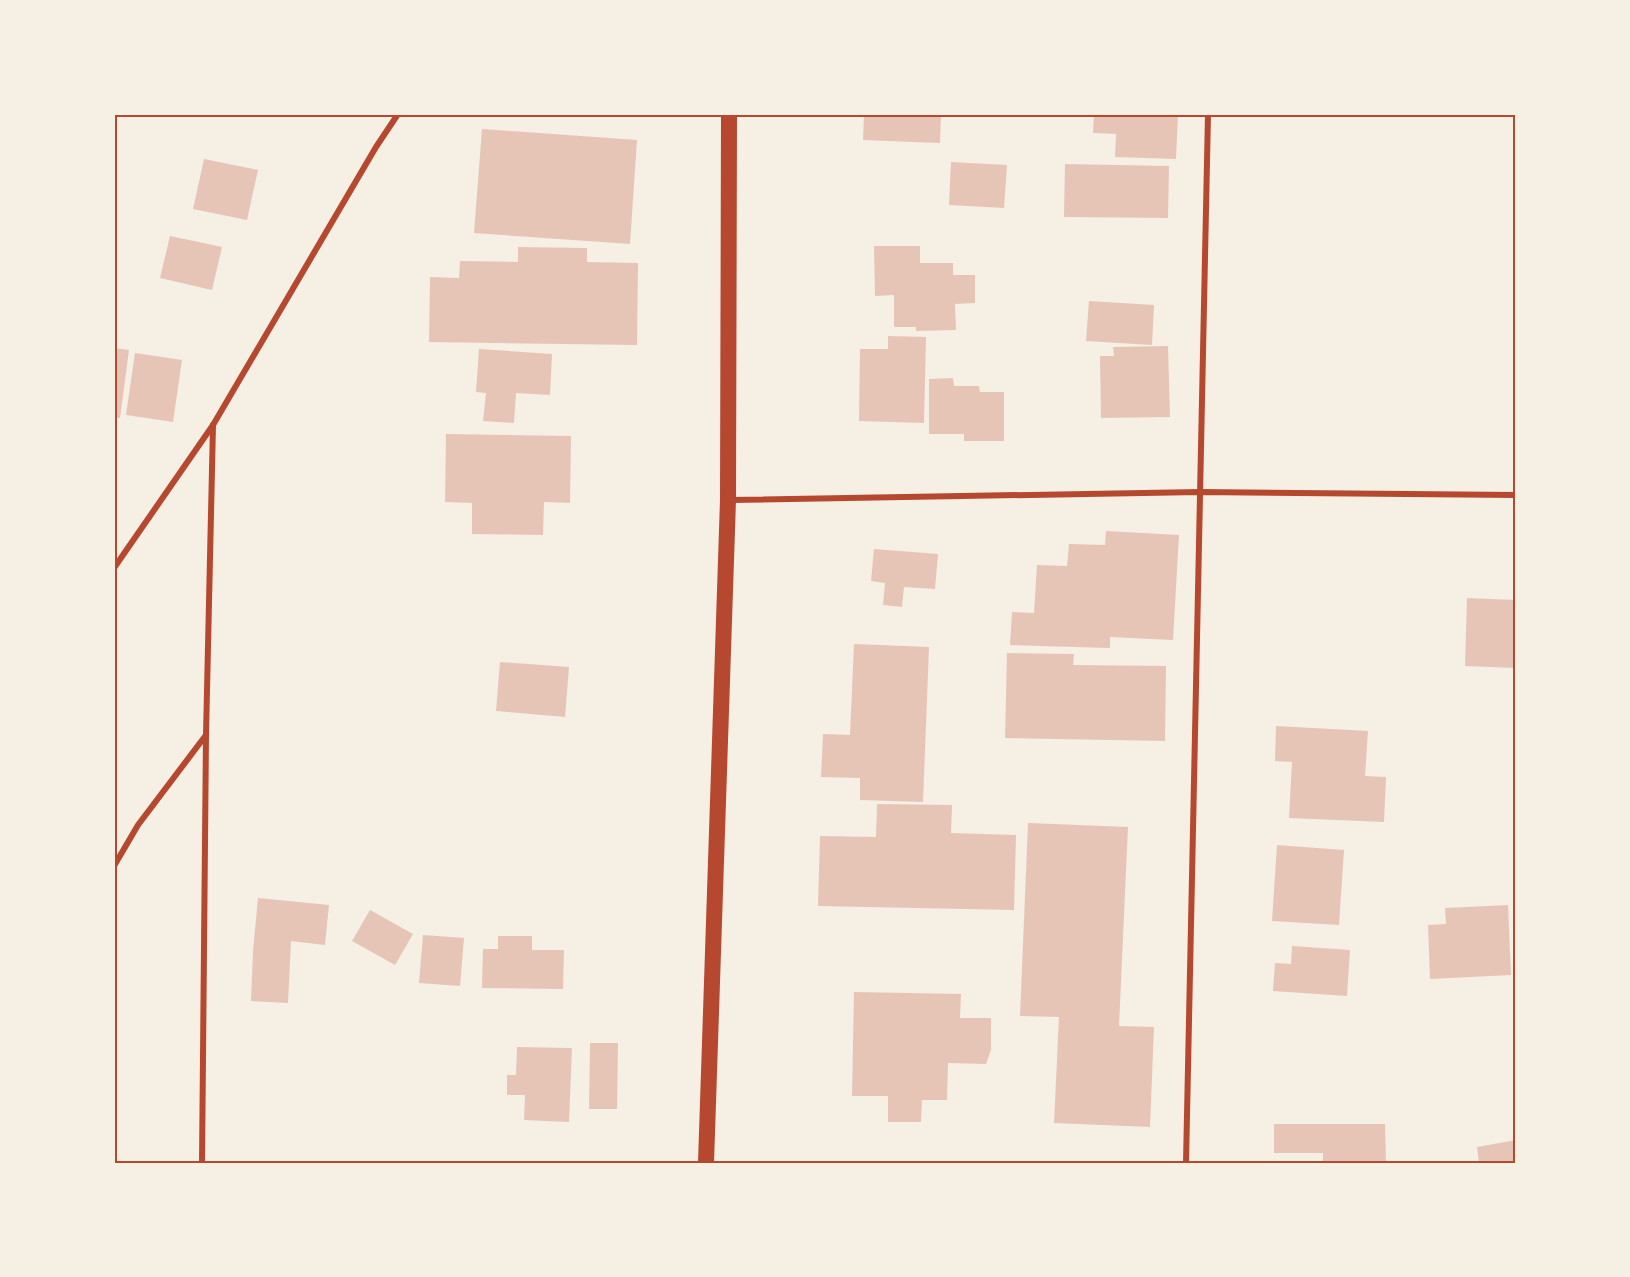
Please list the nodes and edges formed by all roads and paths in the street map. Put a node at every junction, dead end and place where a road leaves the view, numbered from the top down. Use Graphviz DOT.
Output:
graph roads {
  1 [pos="398,114"];
  2 [pos="729,114"];
  3 [pos="1208,114"];
  4 [pos="213,425"];
  5 [pos="1200,492"];
  6 [pos="1516,495"];
  7 [pos="728,500"];
  8 [pos="114,568"];
  9 [pos="206,735"];
  10 [pos="114,866"];
  11 [pos="202,1163"];
  12 [pos="706,1163"];
  13 [pos="1186,1163"];
  1 -- 4 [label="street"];
  2 -- 7 [label="highway"];
  3 -- 5 [label="street"];
  4 -- 8 [label="street"];
  4 -- 9 [label="street"];
  5 -- 6 [label="street"];
  5 -- 7 [label="street"];
  5 -- 13 [label="street"];
  7 -- 12 [label="highway"];
  9 -- 10 [label="street"];
  9 -- 11 [label="street"];
}
